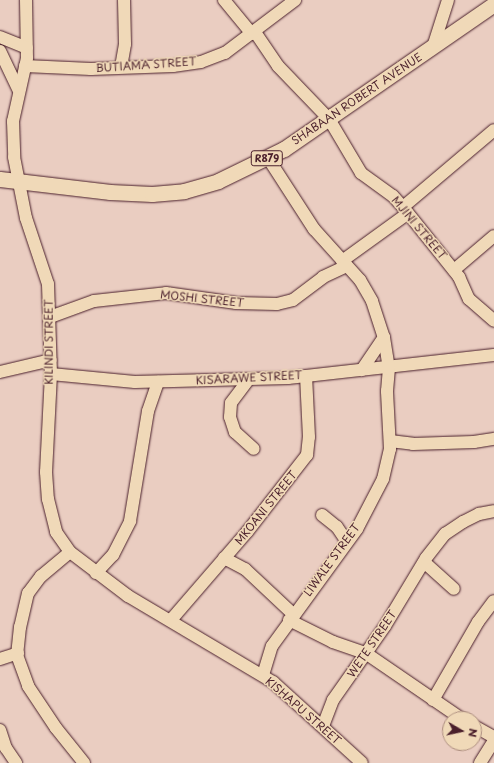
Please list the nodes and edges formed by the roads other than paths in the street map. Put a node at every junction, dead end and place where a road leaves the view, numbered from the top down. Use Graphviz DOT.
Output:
graph roads {
  1 [pos="26,0"];
  2 [pos="124,0"];
  3 [pos="224,0"];
  4 [pos="295,0"];
  5 [pos="448,0"];
  6 [pos="494,4"];
  7 [pos="254,33"];
  8 [pos="0,37"];
  9 [pos="433,47"];
  10 [pos="27,48"];
  11 [pos="0,51"];
  12 [pos="25,66"];
  13 [pos="121,67"];
  14 [pos="19,91"];
  15 [pos="329,119"];
  16 [pos="494,130"];
  17 [pos="268,158"];
  18 [pos="0,179"];
  19 [pos="17,181"];
  20 [pos="405,211"];
  21 [pos="494,236"];
  22 [pos="344,264"];
  23 [pos="454,270"];
  24 [pos="50,317"];
  25 [pos="494,321"];
  26 [pos="384,337"];
  27 [pos="494,355"];
  28 [pos="51,360"];
  29 [pos="389,368"];
  30 [pos="362,370"];
  31 [pos="0,372"];
  32 [pos="51,374"];
  33 [pos="306,376"];
  34 [pos="249,379"];
  35 [pos="158,382"];
  36 [pos="494,439"];
  37 [pos="390,441"];
  38 [pos="254,450"];
  39 [pos="494,511"];
  40 [pos="322,515"];
  41 [pos="347,542"];
  42 [pos="70,552"];
  43 [pos="224,558"];
  44 [pos="424,562"];
  45 [pos="96,573"];
  46 [pos="454,589"];
  47 [pos="494,601"];
  48 [pos="291,617"];
  49 [pos="175,622"];
  50 [pos="18,652"];
  51 [pos="366,654"];
  52 [pos="0,659"];
  53 [pos="263,675"];
  54 [pos="433,700"];
  55 [pos="450,711"];
  56 [pos="323,726"];
  57 [pos="0,730"];
  58 [pos="482,730"];
  59 [pos="494,737"];
  60 [pos="494,741"];
  61 [pos="358,762"];
  62 [pos="482,762"];
  63 [pos="16,763"];
  64 [pos="84,763"];
  1 -- 10 [label="street, KILINDI STREET"];
  2 -- 13 [label="street"];
  3 -- 7 [label="street, MJINI STREET"];
  4 -- 7 [label="street, BUTIAMA STREET"];
  5 -- 9 [label="street"];
  6 -- 9 [label="main road, SHABAAN ROBERT AVENUE / R879"];
  7 -- 13 [label="street, BUTIAMA STREET"];
  7 -- 15 [label="street, MJINI STREET"];
  8 -- 10 [label="street"];
  9 -- 15 [label="main road, SHABAAN ROBERT AVENUE / R879"];
  10 -- 12 [label="street, KILINDI STREET"];
  11 -- 14 [label="street"];
  12 -- 13 [label="street, BUTIAMA STREET"];
  12 -- 14 [label="street, KILINDI STREET"];
  14 -- 19 [label="street, KILINDI STREET"];
  15 -- 17 [label="main road, SHABAAN ROBERT AVENUE / R879"];
  15 -- 20 [label="street, MJINI STREET"];
  16 -- 20 [label="street, MOSHI STREET"];
  17 -- 19 [label="main road, SHABAAN ROBERT AVENUE / R879"];
  17 -- 22 [label="street"];
  18 -- 19 [label="main road, SHABAAN ROBERT AVENUE / R879"];
  19 -- 24 [label="street, KILINDI STREET"];
  20 -- 22 [label="street, MOSHI STREET"];
  20 -- 23 [label="street, MJINI STREET"];
  21 -- 23 [label="street"];
  22 -- 24 [label="street, MOSHI STREET"];
  22 -- 26 [label="street"];
  23 -- 25 [label="street, MJINI STREET"];
  24 -- 28 [label="street, KILINDI STREET"];
  26 -- 29 [label="street, LIWALE STREET"];
  26 -- 30 [label="street"];
  27 -- 29 [label="street, KISARAWE STREET"];
  28 -- 31 [label="street"];
  28 -- 32 [label="street, KILINDI STREET"];
  29 -- 30 [label="street, KISARAWE STREET"];
  29 -- 37 [label="street, LIWALE STREET"];
  30 -- 33 [label="street, KISARAWE STREET"];
  32 -- 35 [label="street, KISARAWE STREET"];
  32 -- 42 [label="street, KILINDI STREET"];
  33 -- 34 [label="street, KISARAWE STREET"];
  33 -- 43 [label="street, MKOANI STREET"];
  34 -- 35 [label="street, KISARAWE STREET"];
  34 -- 38 [label="street"];
  35 -- 45 [label="street"];
  36 -- 37 [label="street"];
  37 -- 41 [label="street, LIWALE STREET"];
  39 -- 44 [label="street, WETE STREET"];
  40 -- 41 [label="street"];
  41 -- 48 [label="street, LIWALE STREET"];
  42 -- 45 [label="street, KILINDI STREET"];
  42 -- 50 [label="street"];
  43 -- 48 [label="street"];
  43 -- 49 [label="street, MKOANI STREET"];
  44 -- 46 [label="street"];
  44 -- 51 [label="street, WETE STREET"];
  45 -- 49 [label="street, KILINDI STREET"];
  47 -- 54 [label="street"];
  48 -- 51 [label="street"];
  48 -- 53 [label="street, LIWALE STREET"];
  49 -- 53 [label="street, KISHAPU STREET"];
  50 -- 52 [label="street"];
  50 -- 64 [label="street"];
  51 -- 54 [label="street"];
  51 -- 56 [label="street, WETE STREET"];
  53 -- 56 [label="street, KISHAPU STREET"];
  54 -- 55 [label="street"];
  56 -- 61 [label="street, KISHAPU STREET"];
  57 -- 63 [label="street"];
  58 -- 59 [label="street"];
  60 -- 62 [label="street"];
}
